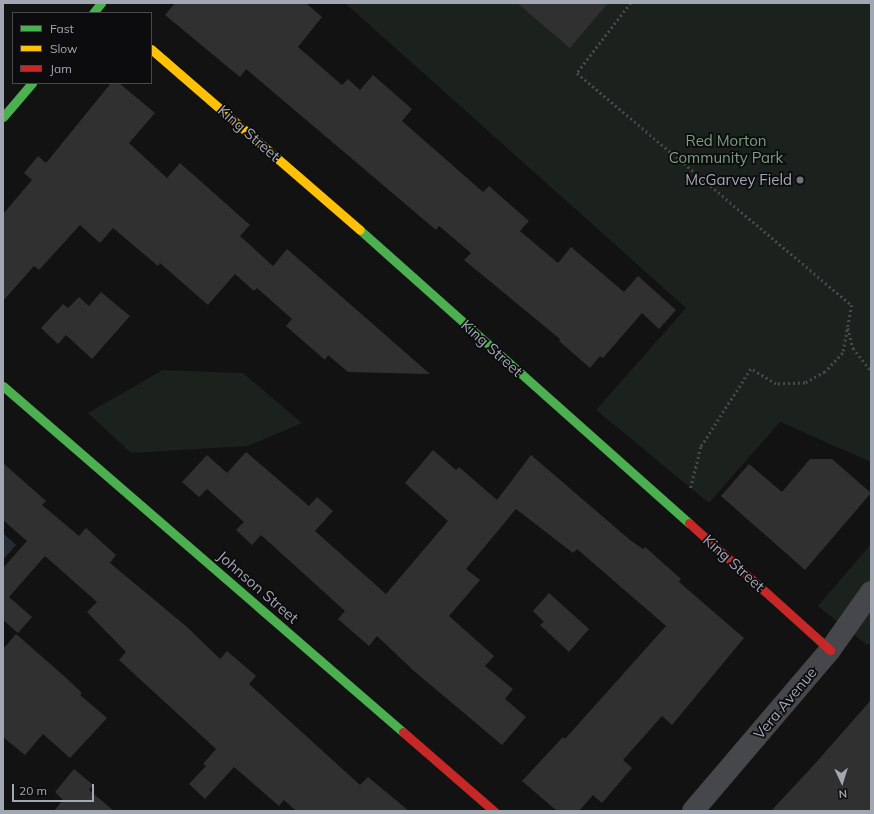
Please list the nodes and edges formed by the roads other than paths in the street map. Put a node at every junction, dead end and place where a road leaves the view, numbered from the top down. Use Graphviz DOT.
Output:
graph roads {
  1 [pos="152,50"];
  2 [pos="31,84"];
  3 [pos="3,117"];
  4 [pos="3,386"];
  5 [pos="871,592"];
  6 [pos="830,650"];
  7 [pos="494,811"];
  8 [pos="693,811"];
  1 -- 6 [label="street, King Street"];
  2 -- 3 [label="street"];
  4 -- 7 [label="street, Johnson Street"];
  5 -- 6 [label="street, Vera Avenue"];
  6 -- 8 [label="street, Vera Avenue"];
}
